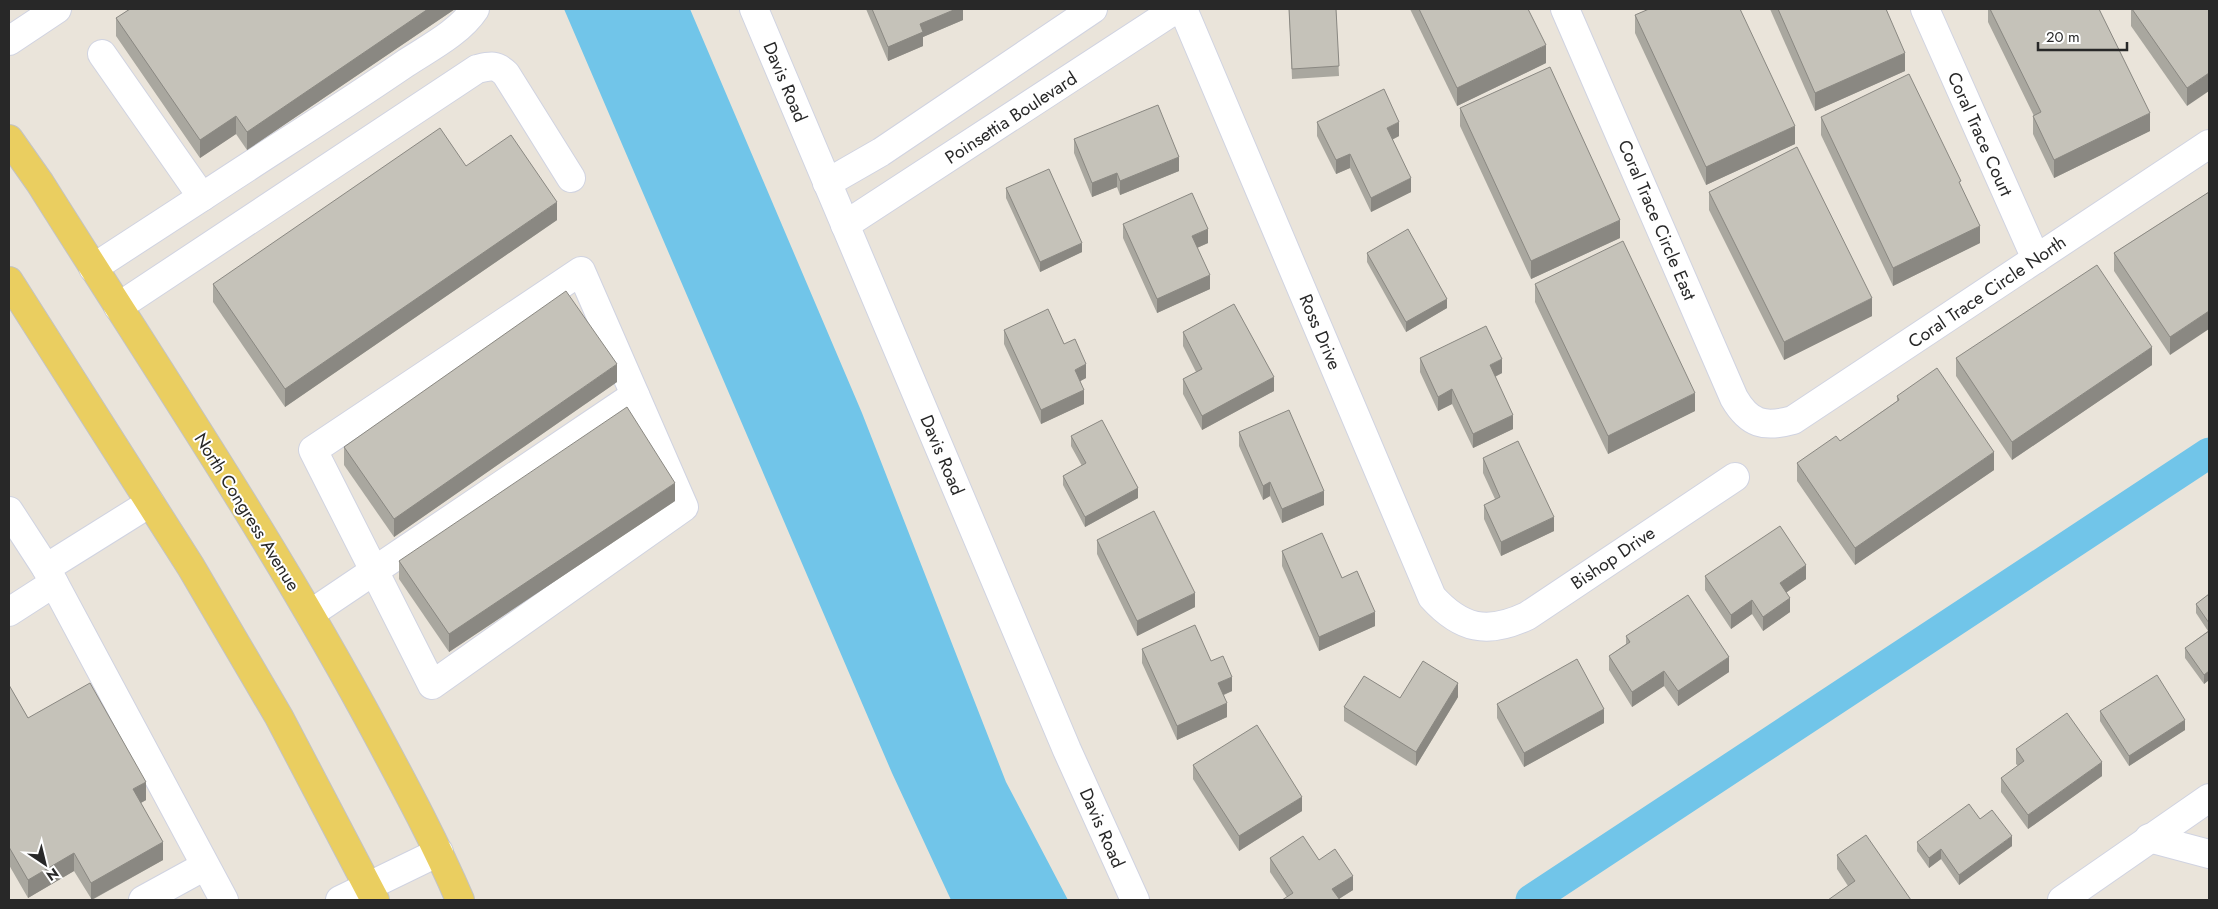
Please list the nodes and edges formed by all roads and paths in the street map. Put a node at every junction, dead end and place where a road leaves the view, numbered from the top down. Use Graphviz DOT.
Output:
graph roads {
  1 [pos="57,9"];
  2 [pos="474,9"];
  3 [pos="754,9"];
  4 [pos="1093,9"];
  5 [pos="1176,9"];
  6 [pos="1183,9"];
  7 [pos="1565,9"];
  8 [pos="1925,9"];
  9 [pos="9,41"];
  10 [pos="102,54"];
  11 [pos="9,139"];
  12 [pos="2209,144"];
  13 [pos="571,178"];
  14 [pos="827,183"];
  15 [pos="202,197"];
  16 [pos="845,225"];
  17 [pos="2036,259"];
  18 [pos="94,268"];
  19 [pos="9,281"];
  20 [pos="118,307"];
  21 [pos="635,395"];
  22 [pos="1759,423"];
  23 [pos="1735,477"];
  24 [pos="150,504"];
  25 [pos="9,511"];
  26 [pos="373,570"];
  27 [pos="50,576"];
  28 [pos="9,612"];
  29 [pos="310,614"];
  30 [pos="1486,628"];
  31 [pos="2209,798"];
  32 [pos="2149,838"];
  33 [pos="439,852"];
  34 [pos="2209,854"];
  35 [pos="205,866"];
  36 [pos="372,893"];
  37 [pos="143,900"];
  38 [pos="224,900"];
  39 [pos="340,900"];
  40 [pos="460,900"];
  41 [pos="1135,900"];
  42 [pos="2062,900"];
  1 -- 9 [label="street"];
  2 -- 15 [label="street"];
  3 -- 14 [label="street, Davis Road"];
  4 -- 14 [label="street"];
  5 -- 16 [label="street, Poinsettia Boulevard"];
  6 -- 30 [label="street, Ross Drive"];
  7 -- 22 [label="street, Coral Trace Circle East"];
  8 -- 17 [label="street, Coral Trace Court"];
  10 -- 15 [label="street"];
  11 -- 18 [label="main road, North Congress Avenue"];
  12 -- 17 [label="street, Coral Trace Circle North"];
  13 -- 20 [label="street"];
  14 -- 16 [label="street, Davis Road"];
  15 -- 18 [label="street"];
  16 -- 41 [label="street, Davis Road"];
  17 -- 22 [label="street, Coral Trace Circle North"];
  18 -- 20 [label="main road, North Congress Avenue"];
  19 -- 24 [label="main road"];
  20 -- 29 [label="main road, North Congress Avenue"];
  21 -- 26 [label="street"];
  21 -- 26 [label="street"];
  21 -- 26 [label="street"];
  23 -- 30 [label="street, Bishop Drive"];
  24 -- 27 [label="street"];
  24 -- 36 [label="main road"];
  25 -- 27 [label="street"];
  26 -- 29 [label="street"];
  27 -- 28 [label="street"];
  27 -- 35 [label="street"];
  29 -- 33 [label="main road, North Congress Avenue"];
  31 -- 32 [label="street"];
  32 -- 34 [label="street"];
  32 -- 42 [label="street"];
  33 -- 36 [label="street"];
  33 -- 40 [label="main road, North Congress Avenue"];
  35 -- 37 [label="street"];
  35 -- 38 [label="street"];
  36 -- 39 [label="street"];
}
